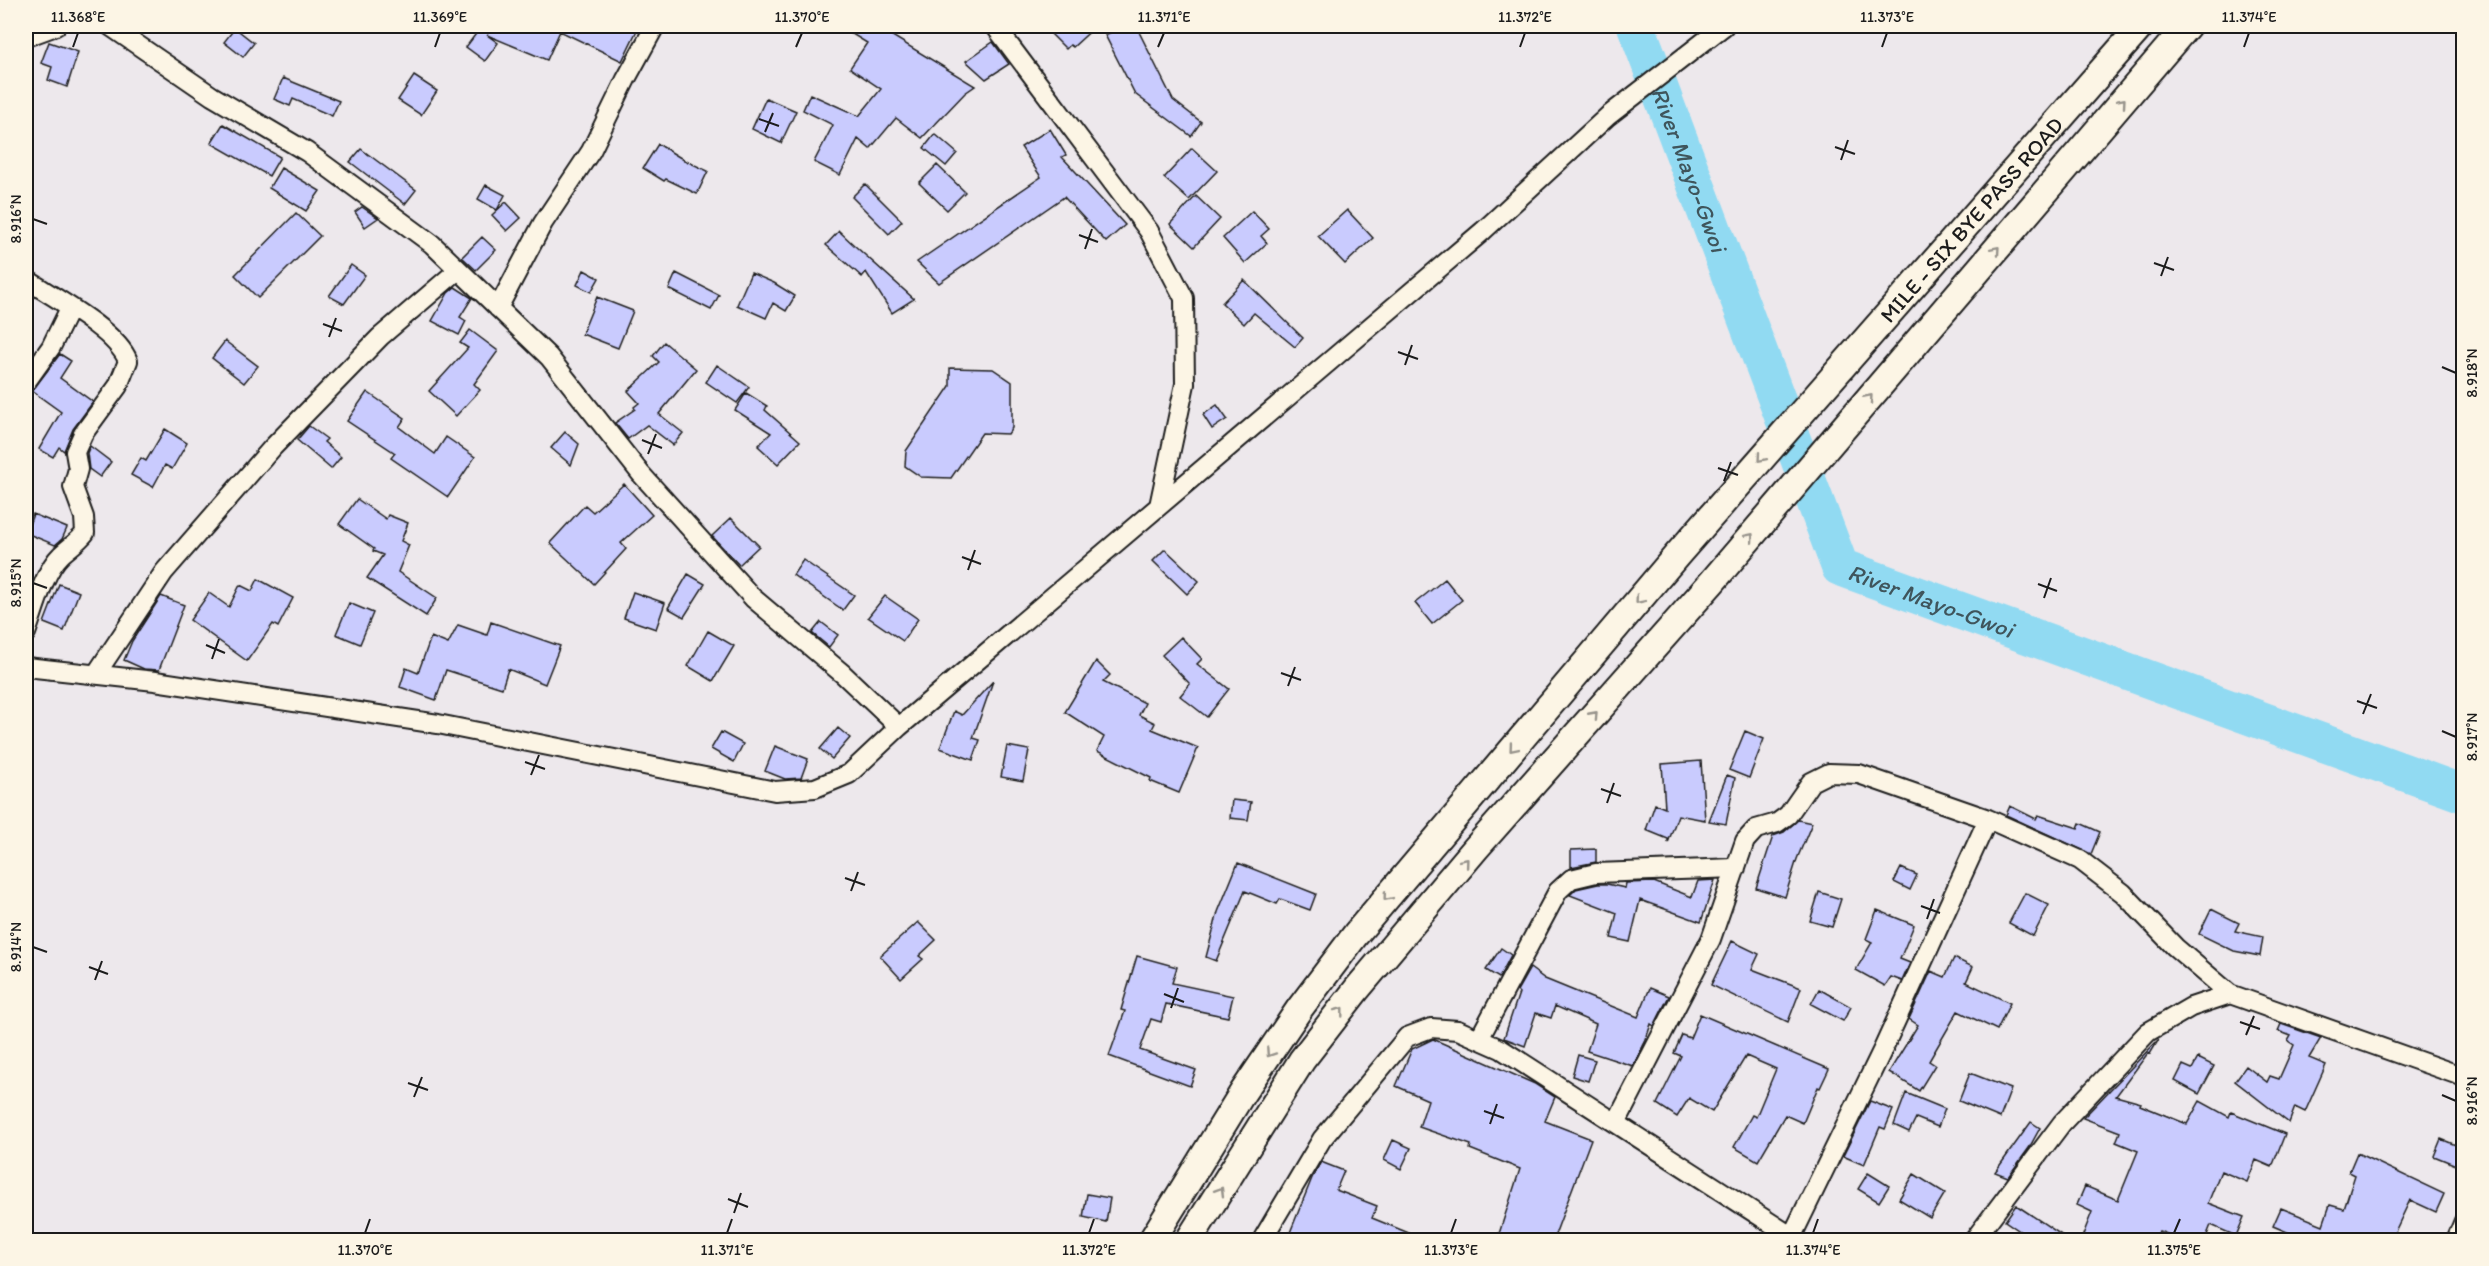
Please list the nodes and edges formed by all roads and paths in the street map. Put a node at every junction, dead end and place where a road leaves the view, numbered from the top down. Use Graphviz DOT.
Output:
graph roads {
  1 [pos="56,26"];
  2 [pos="110,26"];
  3 [pos="655,26"];
  4 [pos="995,26"];
  5 [pos="1724,26"];
  6 [pos="2141,26"];
  7 [pos="2187,26"];
  8 [pos="26,37"];
  9 [pos="458,270"];
  10 [pos="26,279"];
  11 [pos="70,308"];
  12 [pos="498,309"];
  13 [pos="26,382"];
  14 [pos="1159,506"];
  15 [pos="26,633"];
  16 [pos="26,667"];
  17 [pos="96,674"];
  18 [pos="898,727"];
  19 [pos="1988,819"];
  20 [pos="1736,868"];
  21 [pos="2230,994"];
  22 [pos="1479,1039"];
  23 [pos="2463,1077"];
  24 [pos="1616,1123"];
  25 [pos="2463,1221"];
  26 [pos="1795,1238"];
  27 [pos="1152,1240"];
  28 [pos="1189,1240"];
  29 [pos="1262,1240"];
  30 [pos="1974,1240"];
  31 [pos="2456,1240"];
  1 -- 8 [label="street"];
  2 -- 9 [label="street"];
  3 -- 12 [label="street"];
  4 -- 14 [label="street"];
  5 -- 14 [label="street"];
  6 -- 27 [label="street, MILE - SIX BYE PASS ROAD, one-way"];
  28 -- 7 [label="street, one-way"];
  9 -- 12 [label="street"];
  9 -- 17 [label="street"];
  10 -- 11 [label="street"];
  11 -- 13 [label="street"];
  11 -- 15 [label="street"];
  12 -- 18 [label="street"];
  14 -- 18 [label="street"];
  16 -- 17 [label="street"];
  17 -- 18 [label="street"];
  19 -- 20 [label="street"];
  19 -- 21 [label="street"];
  19 -- 26 [label="street"];
  20 -- 22 [label="street"];
  20 -- 24 [label="street"];
  21 -- 23 [label="street"];
  21 -- 30 [label="street"];
  22 -- 24 [label="street"];
  22 -- 29 [label="street"];
  24 -- 26 [label="street"];
  25 -- 31 [label="street"];
}
